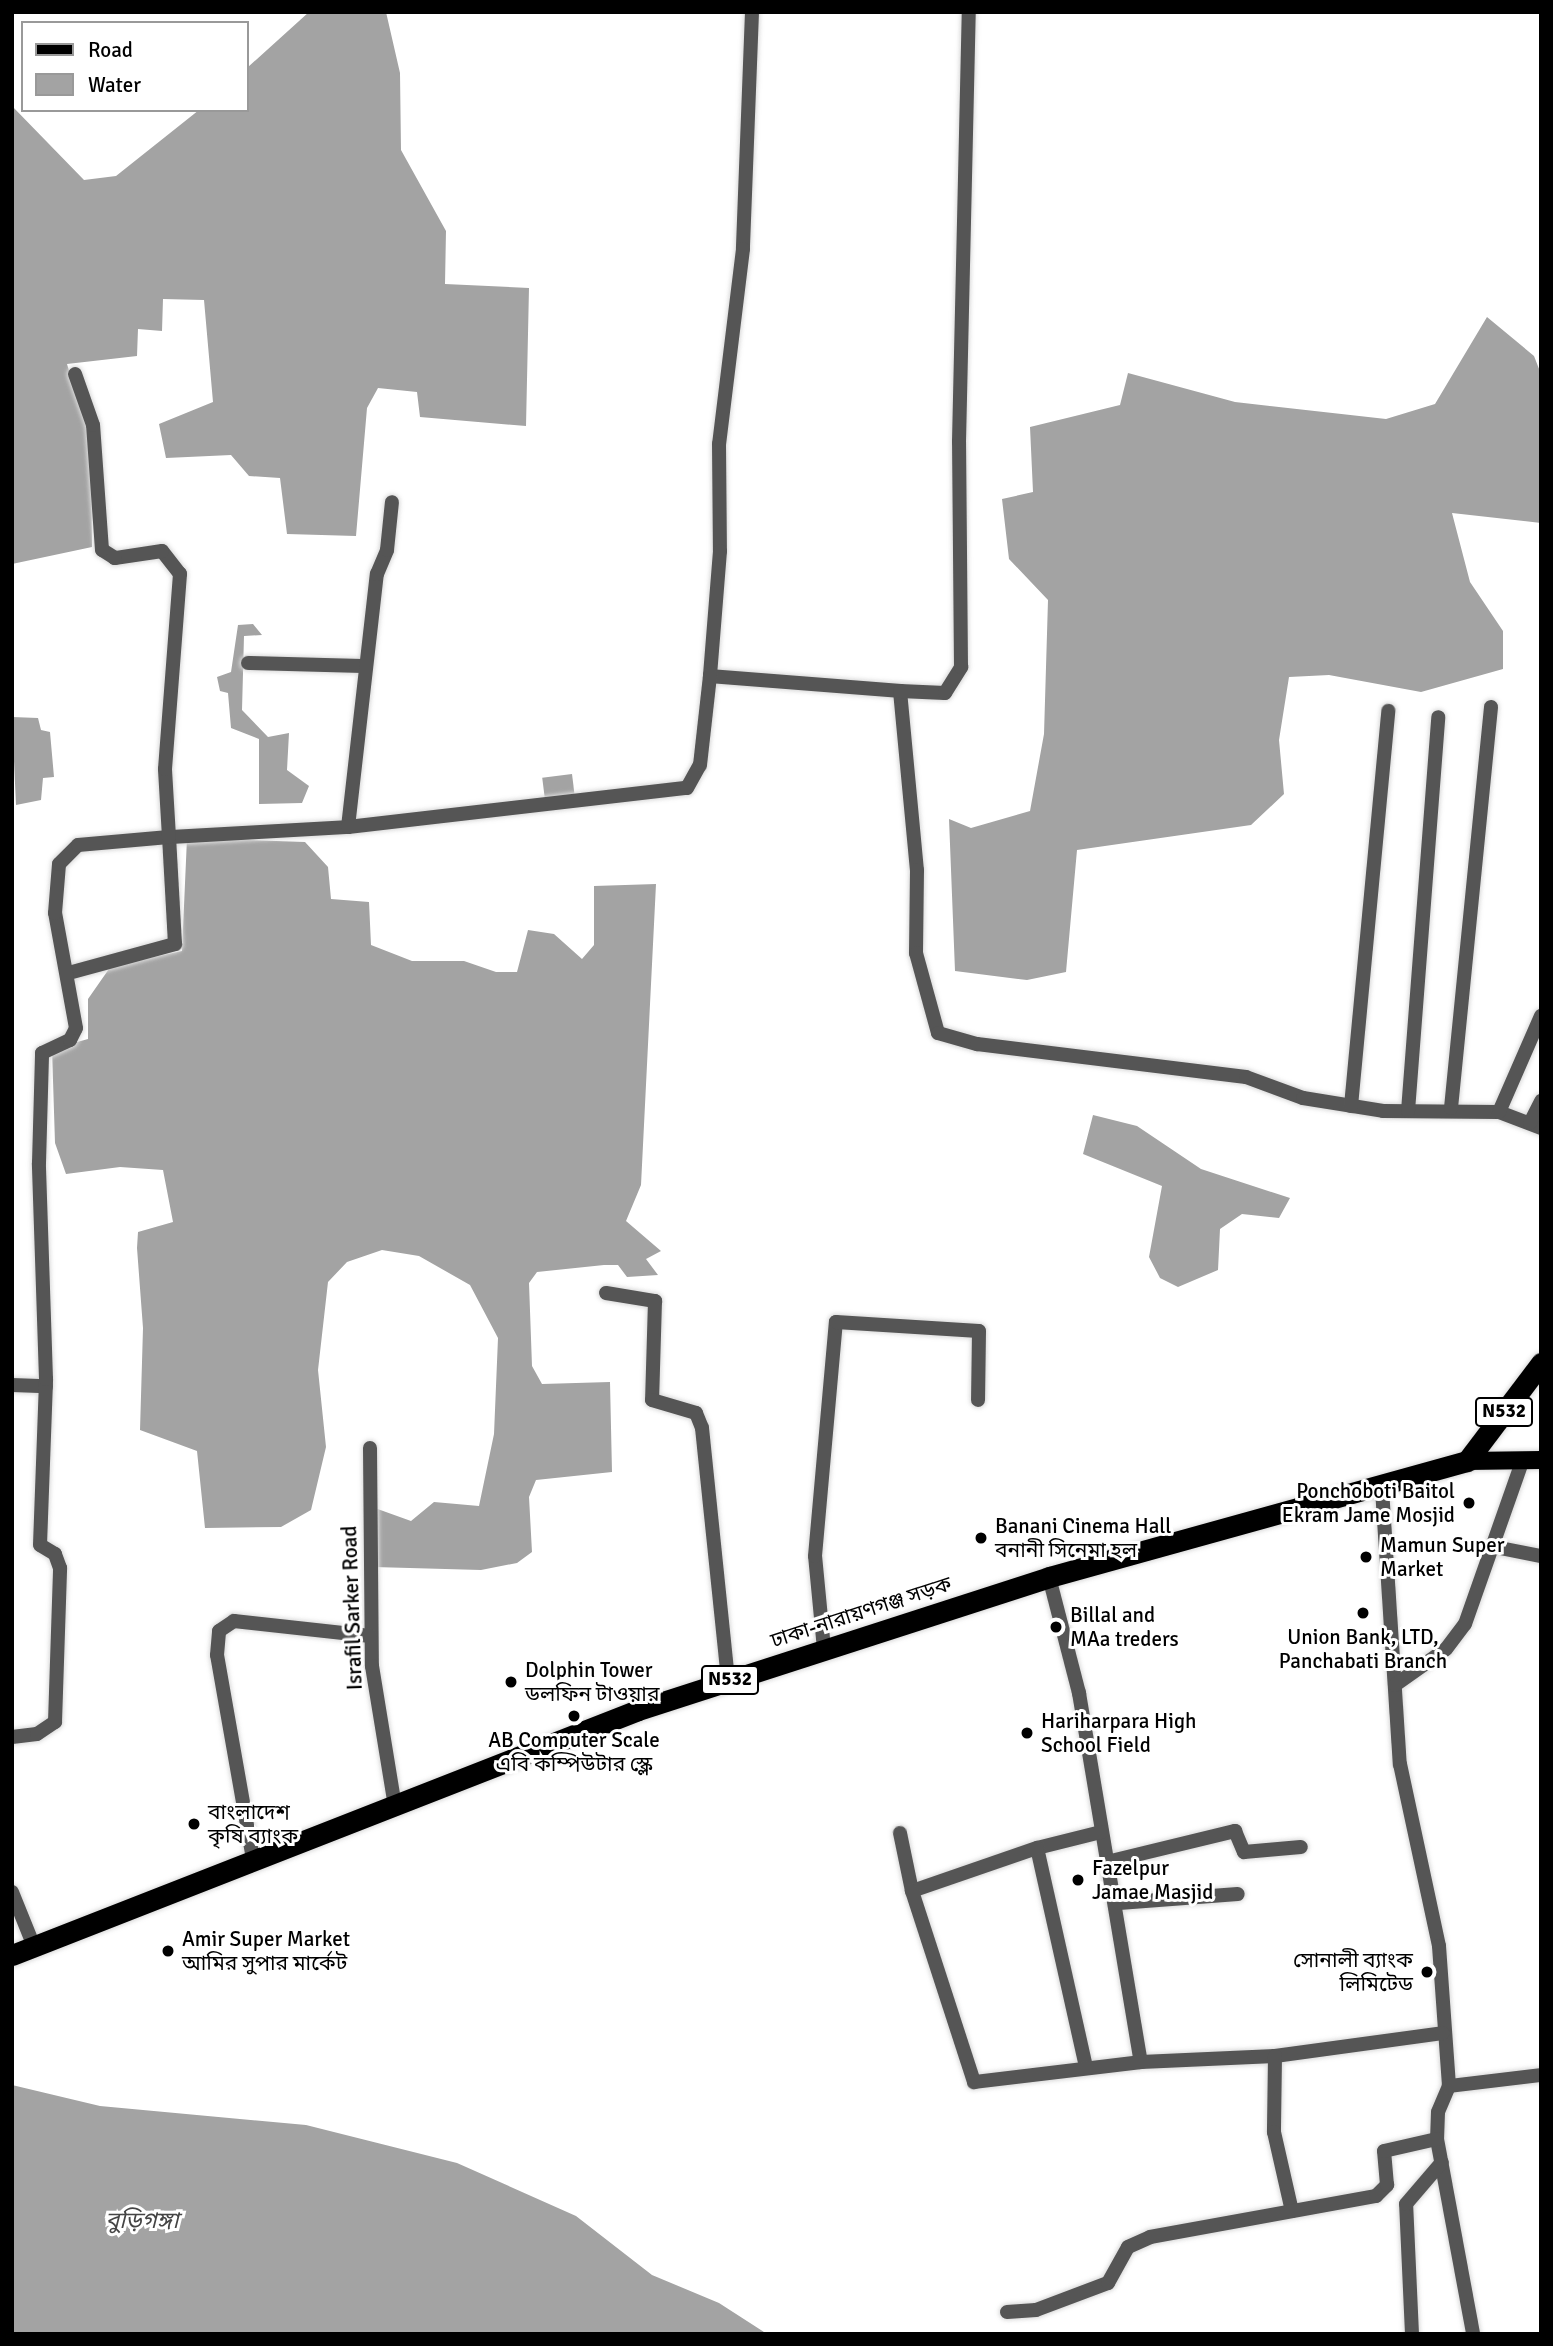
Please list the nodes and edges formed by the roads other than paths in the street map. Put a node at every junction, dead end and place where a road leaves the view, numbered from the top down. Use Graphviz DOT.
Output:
graph roads {
  1 [pos="752,12"];
  2 [pos="969,12"];
  3 [pos="75,374"];
  4 [pos="392,502"];
  5 [pos="248,663"];
  6 [pos="365,666"];
  7 [pos="709,676"];
  8 [pos="900,691"];
  9 [pos="1491,707"];
  10 [pos="1388,711"];
  11 [pos="1438,717"];
  12 [pos="348,827"];
  13 [pos="169,837"];
  14 [pos="69,974"];
  15 [pos="1541,1016"];
  16 [pos="1541,1101"];
  17 [pos="1351,1106"];
  18 [pos="1451,1108"];
  19 [pos="1408,1111"];
  20 [pos="1499,1112"];
  21 [pos="1535,1125"];
  22 [pos="606,1293"];
  23 [pos="1541,1363"];
  24 [pos="12,1385"];
  25 [pos="46,1387"];
  26 [pos="978,1400"];
  27 [pos="370,1448"];
  28 [pos="1532,1459"];
  29 [pos="1467,1461"];
  30 [pos="1382,1489"];
  31 [pos="1495,1547"];
  32 [pos="1541,1556"];
  33 [pos="1049,1577"];
  34 [pos="370,1636"];
  35 [pos="824,1649"];
  36 [pos="728,1681"];
  37 [pos="1395,1685"];
  38 [pos="12,1737"];
  39 [pos="395,1807"];
  40 [pos="1101,1832"];
  41 [pos="900,1833"];
  42 [pos="1301,1847"];
  43 [pos="1037,1848"];
  44 [pos="254,1859"];
  45 [pos="1111,1861"];
  46 [pos="912,1891"];
  47 [pos="12,1892"];
  48 [pos="1238,1894"];
  49 [pos="1119,1903"];
  50 [pos="35,1949"];
  51 [pos="12,1955"];
  52 [pos="1442,2033"];
  53 [pos="1275,2056"];
  54 [pos="1141,2062"];
  55 [pos="1086,2067"];
  56 [pos="1541,2075"];
  57 [pos="1449,2085"];
  58 [pos="1437,2139"];
  59 [pos="1442,2162"];
  60 [pos="1292,2211"];
  61 [pos="1007,2312"];
  62 [pos="1412,2334"];
  63 [pos="1473,2334"];
  1 -- 7 [label="street"];
  2 -- 8 [label="street"];
  3 -- 13 [label="street"];
  4 -- 6 [label="street"];
  5 -- 6 [label="street"];
  6 -- 12 [label="street"];
  7 -- 8 [label="street"];
  7 -- 12 [label="street"];
  8 -- 17 [label="street"];
  9 -- 18 [label="street"];
  10 -- 17 [label="street"];
  11 -- 19 [label="street"];
  12 -- 13 [label="street"];
  13 -- 14 [label="street"];
  13 -- 14 [label="street"];
  14 -- 25 [label="street"];
  15 -- 20 [label="street"];
  16 -- 21 [label="street"];
  17 -- 19 [label="street"];
  18 -- 19 [label="street"];
  18 -- 20 [label="street"];
  20 -- 21 [label="street"];
  22 -- 36 [label="street"];
  23 -- 29 [label="highway, N532"];
  24 -- 25 [label="street"];
  25 -- 38 [label="street"];
  26 -- 35 [label="street"];
  27 -- 34 [label="street, Israfil Sarker Road"];
  28 -- 29 [label="main road"];
  28 -- 31 [label="street"];
  29 -- 30 [label="highway, ঢাকা-নারায়ণগঞ্জ সড়ক / N532"];
  30 -- 33 [label="highway, ঢাকা-নারায়ণগঞ্জ সড়ক / N532"];
  30 -- 37 [label="street"];
  31 -- 32 [label="street"];
  31 -- 37 [label="street"];
  33 -- 35 [label="highway, ঢাকা-নারায়ণগঞ্জ সড়ক / N532"];
  33 -- 40 [label="street"];
  34 -- 39 [label="street, Israfil Sarker Road"];
  34 -- 44 [label="street"];
  35 -- 36 [label="highway, ঢাকা-নারায়ণগঞ্জ সড়ক / N532"];
  36 -- 39 [label="highway, ঢাকা-নারায়ণগঞ্জ সড়ক / N532"];
  37 -- 52 [label="street"];
  39 -- 44 [label="highway, ঢাকা-নারায়ণগঞ্জ সড়ক / N532"];
  40 -- 43 [label="street"];
  40 -- 45 [label="street"];
  41 -- 46 [label="street"];
  42 -- 45 [label="street"];
  43 -- 46 [label="street"];
  43 -- 55 [label="street"];
  44 -- 50 [label="highway, ঢাকা-নারায়ণগঞ্জ সড়ক / N532"];
  45 -- 49 [label="street"];
  46 -- 55 [label="street"];
  47 -- 50 [label="street"];
  48 -- 49 [label="street"];
  49 -- 54 [label="street"];
  50 -- 51 [label="highway, ঢাকা-নারায়ণগঞ্জ সড়ক / N532"];
  52 -- 53 [label="street"];
  52 -- 57 [label="street"];
  53 -- 54 [label="street"];
  53 -- 60 [label="street"];
  54 -- 55 [label="street"];
  56 -- 57 [label="street"];
  57 -- 58 [label="street"];
  58 -- 59 [label="street"];
  58 -- 60 [label="street"];
  59 -- 62 [label="street"];
  59 -- 63 [label="street"];
  60 -- 61 [label="street"];
}
